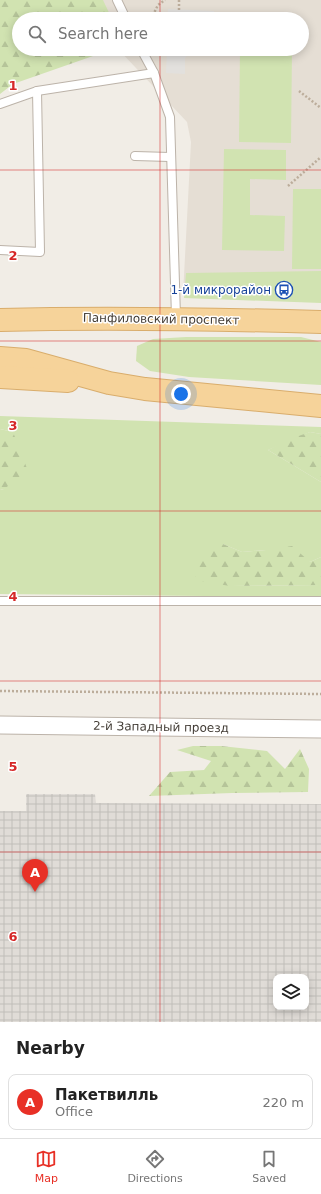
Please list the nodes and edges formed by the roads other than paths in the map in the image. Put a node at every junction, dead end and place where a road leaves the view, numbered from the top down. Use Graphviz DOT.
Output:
graph roads {
  1 [pos="117,0"];
  2 [pos="123,12"];
  3 [pos="145,56"];
  4 [pos="154,73"];
  5 [pos="37,91"];
  6 [pos="0,104"];
  7 [pos="135,156"];
  8 [pos="170,157"];
  9 [pos="0,250"];
  10 [pos="0,309"];
  11 [pos="57,318"];
  12 [pos="176,318"];
  13 [pos="0,320"];
  14 [pos="321,322"];
  15 [pos="0,358"];
  16 [pos="0,377"];
  17 [pos="109,383"];
  18 [pos="321,406"];
  19 [pos="0,601"];
  20 [pos="321,601"];
  21 [pos="0,725"];
  22 [pos="321,729"];
  1 -- 2 [label="lane"];
  3 -- 4 [label="lane"];
  4 -- 5 [label="lane"];
  4 -- 8 [label="lane"];
  5 -- 6 [label="lane"];
  5 -- 9 [label="lane"];
  7 -- 8 [label="lane"];
  8 -- 12 [label="lane"];
  10 -- 11 [label="main road"];
  11 -- 12 [label="main road, Панфиловский проспект"];
  11 -- 13 [label="main road, Панфиловский проспект"];
  12 -- 14 [label="main road, Панфиловский проспект"];
  15 -- 17 [label="main road"];
  16 -- 17 [label="main road"];
  17 -- 18 [label="main road"];
  19 -- 20 [label="lane"];
  21 -- 22 [label="street, 2-й Западный проезд"];
}
